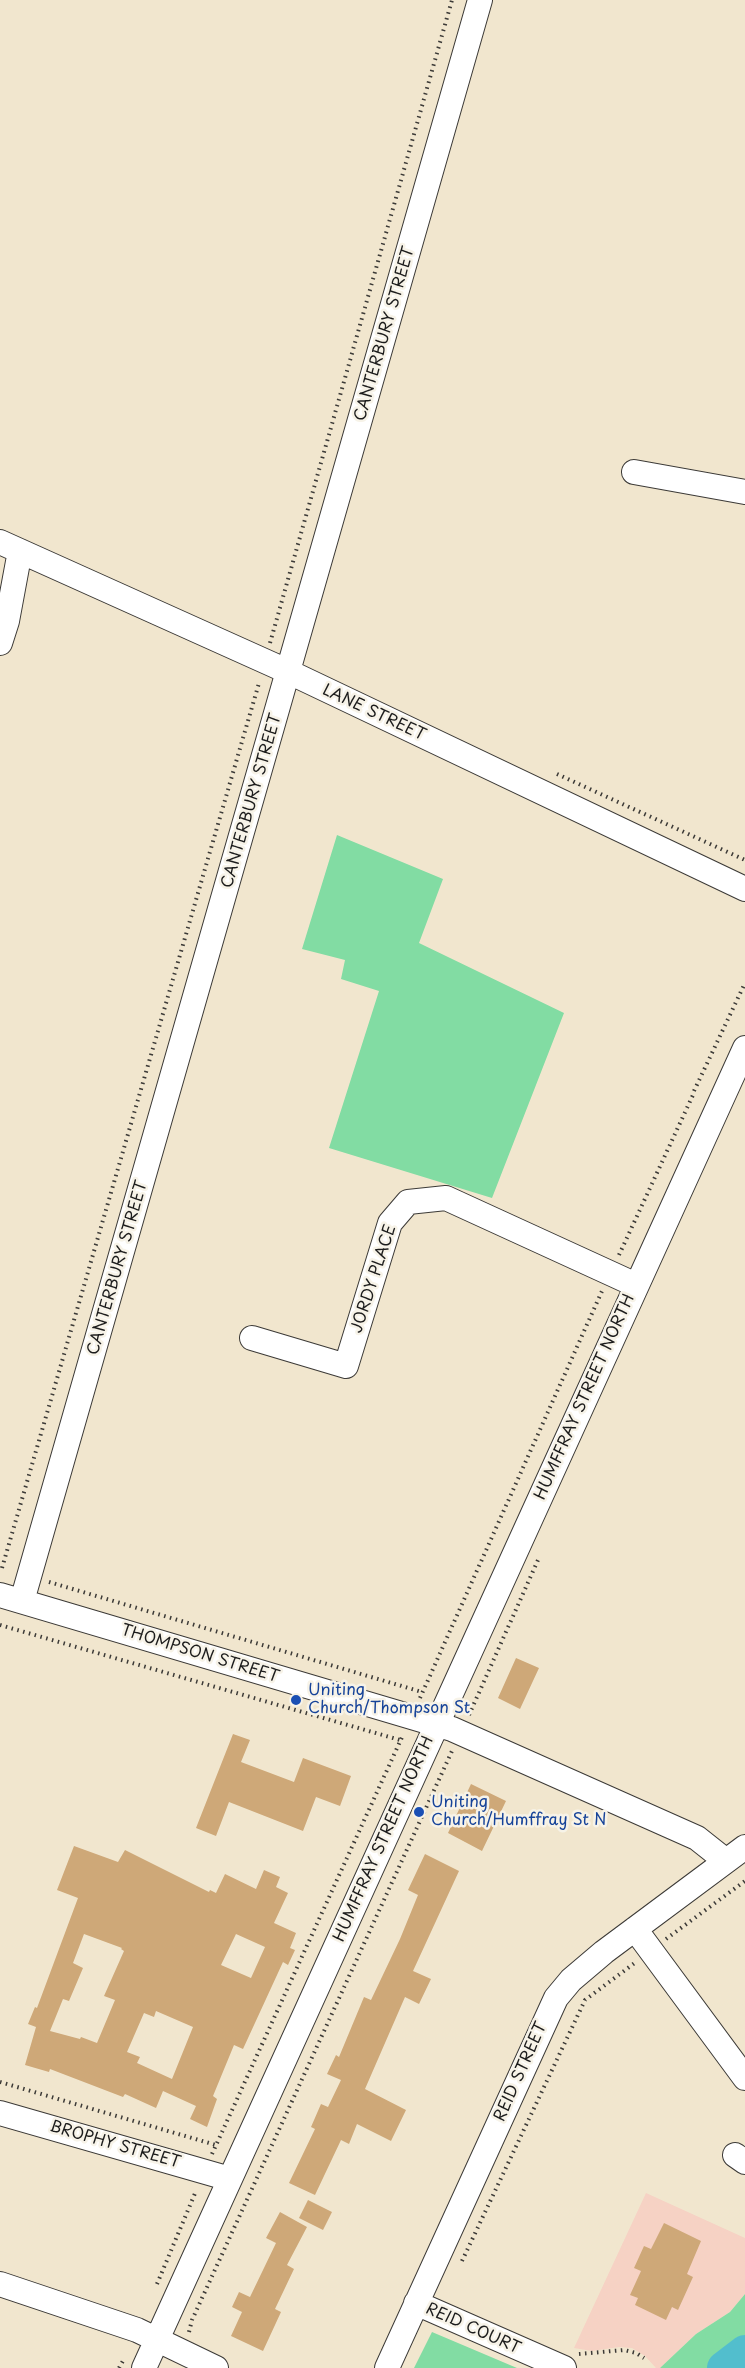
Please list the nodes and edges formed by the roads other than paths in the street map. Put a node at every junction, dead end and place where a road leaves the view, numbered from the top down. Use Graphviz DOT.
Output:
graph roads {
  1 [pos="480,0"];
  2 [pos="634,472"];
  3 [pos="745,492"];
  4 [pos="10,547"];
  5 [pos="0,643"];
  6 [pos="289,672"];
  7 [pos="745,889"];
  8 [pos="742,1063"];
  9 [pos="636,1285"];
  10 [pos="252,1338"];
  11 [pos="11,1598"];
  12 [pos="436,1724"];
  13 [pos="736,1854"];
  14 [pos="635,1929"];
  15 [pos="745,2078"];
  16 [pos="0,2113"];
  17 [pos="230,2179"];
  18 [pos="0,2284"];
  19 [pos="416,2304"];
  20 [pos="156,2340"];
  21 [pos="568,2361"];
  22 [pos="144,2368"];
  23 [pos="216,2368"];
  24 [pos="387,2368"];
  1 -- 6 [label="street, CANTERBURY STREET"];
  2 -- 3 [label="street"];
  4 -- 5 [label="street"];
  4 -- 6 [label="street, LANE STREET"];
  6 -- 7 [label="street, LANE STREET"];
  6 -- 11 [label="street, CANTERBURY STREET"];
  8 -- 9 [label="street, HUMFFRAY STREET NORTH"];
  9 -- 10 [label="street, JORDY PLACE"];
  9 -- 12 [label="street, HUMFFRAY STREET NORTH"];
  11 -- 12 [label="street, THOMPSON STREET"];
  12 -- 13 [label="street, THOMPSON STREET"];
  12 -- 17 [label="street, HUMFFRAY STREET NORTH"];
  13 -- 14 [label="street, REID STREET"];
  14 -- 15 [label="street"];
  14 -- 19 [label="street, REID STREET"];
  16 -- 17 [label="street, BROPHY STREET"];
  17 -- 20 [label="street, HUMFFRAY STREET NORTH"];
  18 -- 20 [label="street"];
  19 -- 21 [label="street, REID COURT"];
  19 -- 24 [label="street, REID STREET"];
  20 -- 22 [label="street, HUMFFRAY STREET NORTH"];
  20 -- 23 [label="street"];
}
